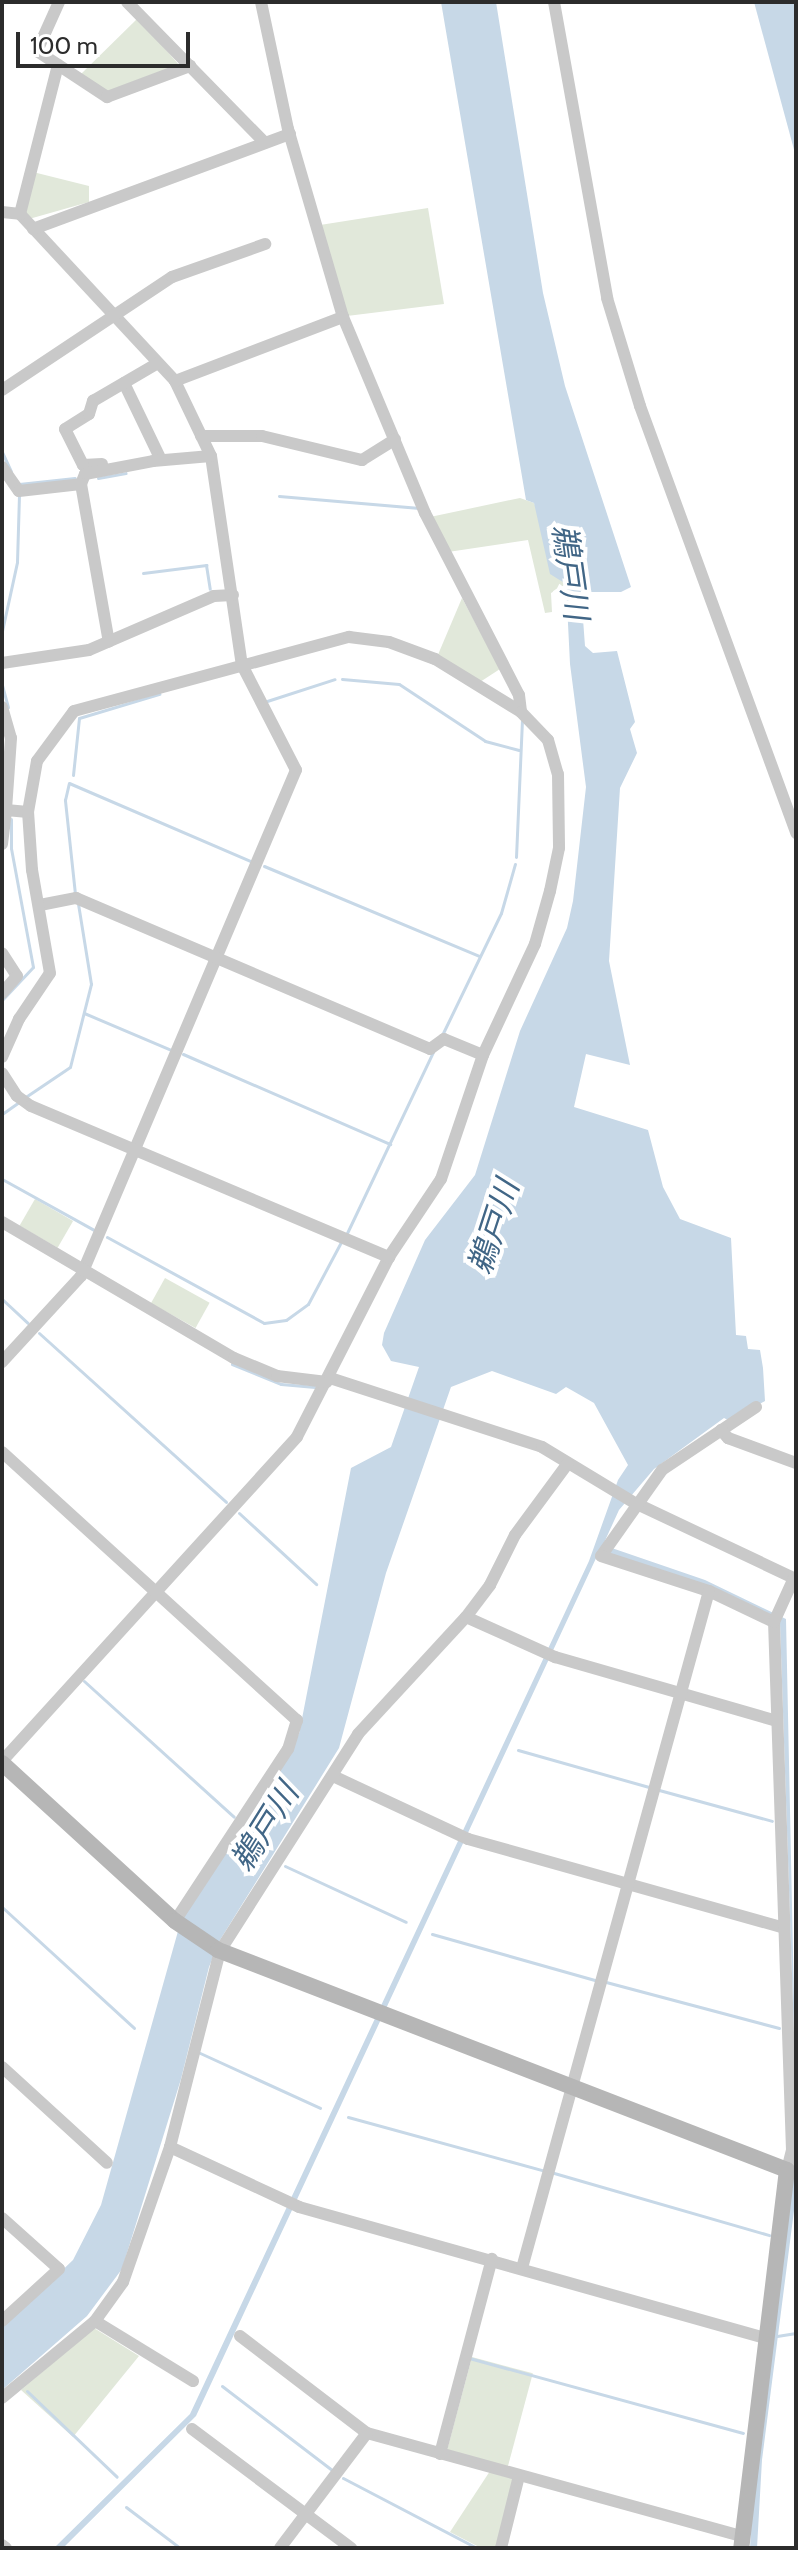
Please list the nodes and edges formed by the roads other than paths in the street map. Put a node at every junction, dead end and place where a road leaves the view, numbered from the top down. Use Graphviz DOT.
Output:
graph roads {
  1 [pos="59,2"];
  2 [pos="127,2"];
  3 [pos="261,2"];
  4 [pos="554,2"];
  5 [pos="58,65"];
  6 [pos="190,66"];
  7 [pos="290,134"];
  8 [pos="265,143"];
  9 [pos="2,212"];
  10 [pos="20,214"];
  11 [pos="33,229"];
  12 [pos="265,244"];
  13 [pos="111,313"];
  14 [pos="343,317"];
  15 [pos="158,363"];
  16 [pos="175,381"];
  17 [pos="124,383"];
  18 [pos="2,390"];
  19 [pos="201,436"];
  20 [pos="395,439"];
  21 [pos="211,456"];
  22 [pos="157,460"];
  23 [pos="2,467"];
  24 [pos="81,484"];
  25 [pos="233,595"];
  26 [pos="109,642"];
  27 [pos="2,663"];
  28 [pos="242,665"];
  29 [pos="2,707"];
  30 [pos="521,712"];
  31 [pos="6,810"];
  32 [pos="28,812"];
  33 [pos="796,833"];
  34 [pos="2,844"];
  35 [pos="40,905"];
  36 [pos="2,953"];
  37 [pos="217,959"];
  38 [pos="2,993"];
  39 [pos="483,1055"];
  40 [pos="2,1057"];
  41 [pos="2,1073"];
  42 [pos="135,1150"];
  43 [pos="2,1222"];
  44 [pos="389,1257"];
  45 [pos="84,1268"];
  46 [pos="2,1362"];
  47 [pos="329,1380"];
  48 [pos="756,1407"];
  49 [pos="721,1430"];
  50 [pos="2,1452"];
  51 [pos="568,1463"];
  52 [pos="796,1463"];
  53 [pos="633,1502"];
  54 [pos="795,1578"];
  55 [pos="709,1591"];
  56 [pos="156,1592"];
  57 [pos="466,1617"];
  58 [pos="776,1617"];
  59 [pos="681,1693"];
  60 [pos="777,1721"];
  61 [pos="2,1762"];
  62 [pos="333,1776"];
  63 [pos="628,1884"];
  64 [pos="175,1921"];
  65 [pos="784,1928"];
  66 [pos="219,1951"];
  67 [pos="2,2067"];
  68 [pos="573,2088"];
  69 [pos="170,2147"];
  70 [pos="107,2163"];
  71 [pos="787,2170"];
  72 [pos="2,2218"];
  73 [pos="492,2259"];
  74 [pos="522,2268"];
  75 [pos="2,2321"];
  76 [pos="95,2321"];
  77 [pos="240,2336"];
  78 [pos="763,2337"];
  79 [pos="193,2381"];
  80 [pos="2,2398"];
  81 [pos="192,2429"];
  82 [pos="367,2433"];
  83 [pos="440,2454"];
  84 [pos="519,2476"];
  85 [pos="306,2514"];
  86 [pos="741,2542"];
  87 [pos="280,2548"];
  88 [pos="351,2548"];
  89 [pos="501,2548"];
  1 -- 5 [label="street"];
  2 -- 6 [label="street"];
  3 -- 7 [label="street"];
  4 -- 33 [label="street"];
  5 -- 6 [label="street"];
  5 -- 10 [label="street"];
  6 -- 8 [label="street"];
  7 -- 8 [label="street"];
  7 -- 14 [label="street"];
  8 -- 11 [label="street"];
  9 -- 10 [label="street"];
  10 -- 11 [label="street"];
  11 -- 13 [label="street"];
  12 -- 13 [label="street"];
  13 -- 15 [label="street"];
  13 -- 18 [label="street"];
  14 -- 16 [label="street"];
  14 -- 20 [label="street"];
  15 -- 16 [label="street"];
  15 -- 17 [label="street"];
  16 -- 19 [label="street"];
  17 -- 22 [label="street"];
  17 -- 22 [label="street"];
  19 -- 20 [label="street"];
  19 -- 21 [label="street"];
  20 -- 30 [label="street"];
  21 -- 22 [label="street"];
  21 -- 25 [label="street"];
  22 -- 24 [label="street"];
  23 -- 24 [label="street"];
  24 -- 26 [label="street"];
  25 -- 26 [label="street"];
  25 -- 28 [label="street"];
  26 -- 27 [label="street"];
  28 -- 30 [label="street"];
  28 -- 32 [label="street"];
  28 -- 37 [label="street"];
  29 -- 31 [label="street"];
  30 -- 39 [label="street"];
  31 -- 32 [label="street"];
  31 -- 34 [label="street"];
  32 -- 35 [label="street"];
  35 -- 37 [label="street"];
  35 -- 40 [label="street"];
  36 -- 38 [label="street"];
  37 -- 39 [label="street"];
  37 -- 42 [label="street"];
  39 -- 44 [label="street"];
  41 -- 42 [label="street"];
  42 -- 44 [label="street"];
  42 -- 45 [label="street"];
  43 -- 45 [label="street"];
  44 -- 47 [label="street"];
  45 -- 46 [label="street"];
  45 -- 47 [label="street"];
  47 -- 51 [label="street"];
  47 -- 56 [label="street"];
  48 -- 49 [label="street"];
  49 -- 52 [label="street"];
  49 -- 53 [label="street"];
  50 -- 56 [label="street"];
  51 -- 53 [label="street"];
  51 -- 57 [label="street"];
  53 -- 54 [label="street"];
  53 -- 55 [label="street"];
  54 -- 58 [label="street"];
  55 -- 58 [label="street"];
  55 -- 59 [label="street"];
  56 -- 61 [label="street"];
  56 -- 64 [label="street"];
  57 -- 59 [label="street"];
  57 -- 62 [label="street"];
  58 -- 60 [label="street"];
  59 -- 60 [label="street"];
  59 -- 63 [label="street"];
  60 -- 65 [label="street"];
  61 -- 64 [label="street"];
  62 -- 63 [label="street"];
  62 -- 66 [label="street"];
  63 -- 65 [label="street"];
  63 -- 68 [label="street"];
  64 -- 66 [label="street"];
  65 -- 71 [label="street"];
  66 -- 68 [label="street"];
  66 -- 69 [label="street"];
  67 -- 70 [label="street"];
  68 -- 71 [label="street"];
  68 -- 74 [label="street"];
  69 -- 73 [label="street"];
  69 -- 76 [label="street"];
  71 -- 78 [label="street"];
  72 -- 75 [label="street"];
  73 -- 74 [label="street"];
  73 -- 83 [label="street"];
  74 -- 78 [label="street"];
  76 -- 79 [label="street"];
  76 -- 80 [label="street"];
  77 -- 82 [label="street"];
  78 -- 86 [label="street"];
  81 -- 85 [label="street"];
  82 -- 83 [label="street"];
  82 -- 85 [label="street"];
  83 -- 84 [label="street"];
  84 -- 86 [label="street"];
  84 -- 89 [label="street"];
  85 -- 87 [label="street"];
  85 -- 88 [label="street"];
}
